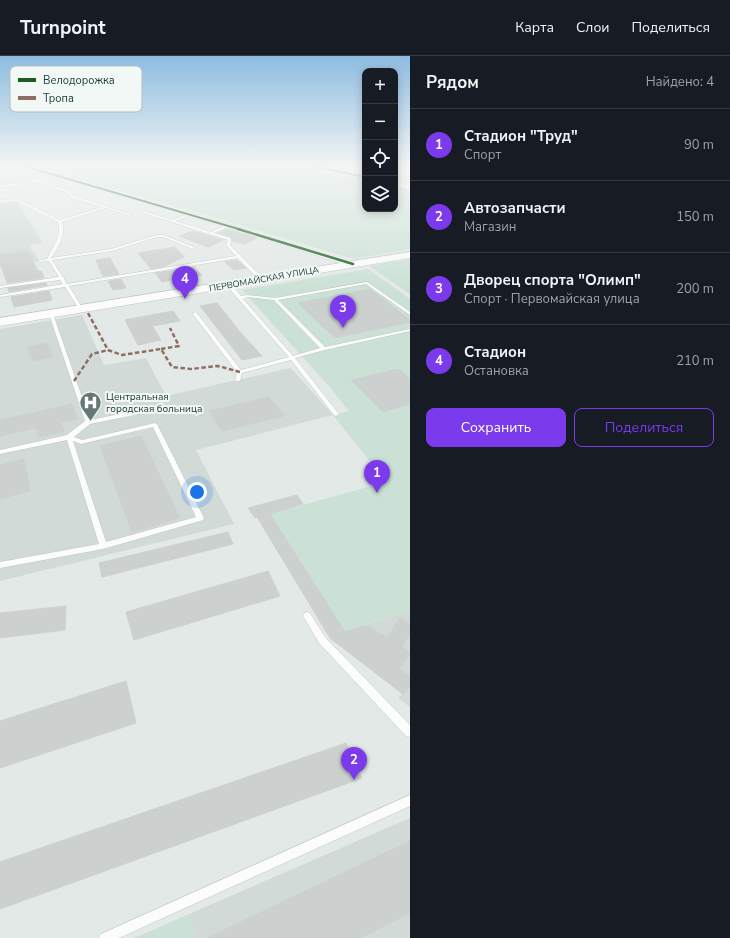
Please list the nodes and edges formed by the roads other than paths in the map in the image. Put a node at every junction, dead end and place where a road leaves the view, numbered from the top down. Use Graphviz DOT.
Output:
graph roads {
  1 [pos="30,206"];
  2 [pos="163,206"];
  3 [pos="106,207"];
  4 [pos="144,212"];
  5 [pos="190,214"];
  6 [pos="131,215"];
  7 [pos="60,221"];
  8 [pos="172,221"];
  9 [pos="227,226"];
  10 [pos="211,233"];
  11 [pos="194,248"];
  12 [pos="410,255"];
  13 [pos="239,256"];
  14 [pos="50,259"];
  15 [pos="39,261"];
  16 [pos="353,264"];
  17 [pos="63,278"];
  18 [pos="262,280"];
  19 [pos="229,285"];
  20 [pos="65,286"];
  21 [pos="0,287"];
  22 [pos="0,296"];
  23 [pos="240,298"];
  24 [pos="275,299"];
  25 [pos="81,309"];
  26 [pos="194,313"];
  27 [pos="51,314"];
  28 [pos="410,314"];
  29 [pos="0,322"];
  30 [pos="410,330"];
  31 [pos="324,349"];
  32 [pos="293,359"];
  33 [pos="240,372"];
  34 [pos="238,380"];
  35 [pos="154,409"];
  36 [pos="336,414"];
  37 [pos="88,422"];
  38 [pos="69,437"];
  39 [pos="0,452"];
  40 [pos="103,546"];
  41 [pos="0,565"];
  42 [pos="307,616"];
  43 [pos="410,732"];
  44 [pos="410,800"];
  45 [pos="105,938"];
  1 -- 7 [label="lane"];
  2 -- 5 [label="street"];
  3 -- 6 [label="lane"];
  3 -- 7 [label="lane"];
  4 -- 8 [label="lane"];
  5 -- 8 [label="lane"];
  5 -- 9 [label="street"];
  7 -- 14 [label="lane"];
  8 -- 10 [label="lane"];
  9 -- 10 [label="lane"];
  9 -- 16 [label="street"];
  10 -- 13 [label="lane"];
  11 -- 14 [label="lane"];
  12 -- 16 [label="main road, ПЕРВОМАЙСКАЯ УЛИЦА"];
  13 -- 18 [label="lane"];
  13 -- 20 [label="lane"];
  14 -- 15 [label="lane"];
  14 -- 17 [label="lane"];
  16 -- 18 [label="main road, ПЕРВОМАЙСКАЯ УЛИЦА"];
  17 -- 20 [label="lane"];
  17 -- 21 [label="lane"];
  18 -- 19 [label="main road, ПЕРВОМАЙСКАЯ УЛИЦА"];
  19 -- 23 [label="lane"];
  19 -- 25 [label="main road, ПЕРВОМАЙСКАЯ УЛИЦА"];
  20 -- 22 [label="lane"];
  20 -- 25 [label="lane"];
  23 -- 24 [label="lane"];
  23 -- 32 [label="lane"];
  24 -- 28 [label="lane"];
  24 -- 31 [label="lane"];
  25 -- 27 [label="main road, ПЕРВОМАЙСКАЯ УЛИЦА"];
  26 -- 33 [label="lane"];
  27 -- 29 [label="main road, ПЕРВОМАЙСКАЯ УЛИЦА"];
  27 -- 37 [label="lane"];
  30 -- 31 [label="lane"];
  31 -- 32 [label="lane"];
  32 -- 33 [label="lane"];
  32 -- 36 [label="lane"];
  33 -- 34 [label="lane"];
  35 -- 37 [label="lane"];
  37 -- 38 [label="lane"];
  38 -- 39 [label="lane"];
  38 -- 40 [label="lane"];
  38 -- 40 [label="lane"];
  40 -- 41 [label="lane"];
  42 -- 43 [label="lane"];
  44 -- 45 [label="lane"];
}
